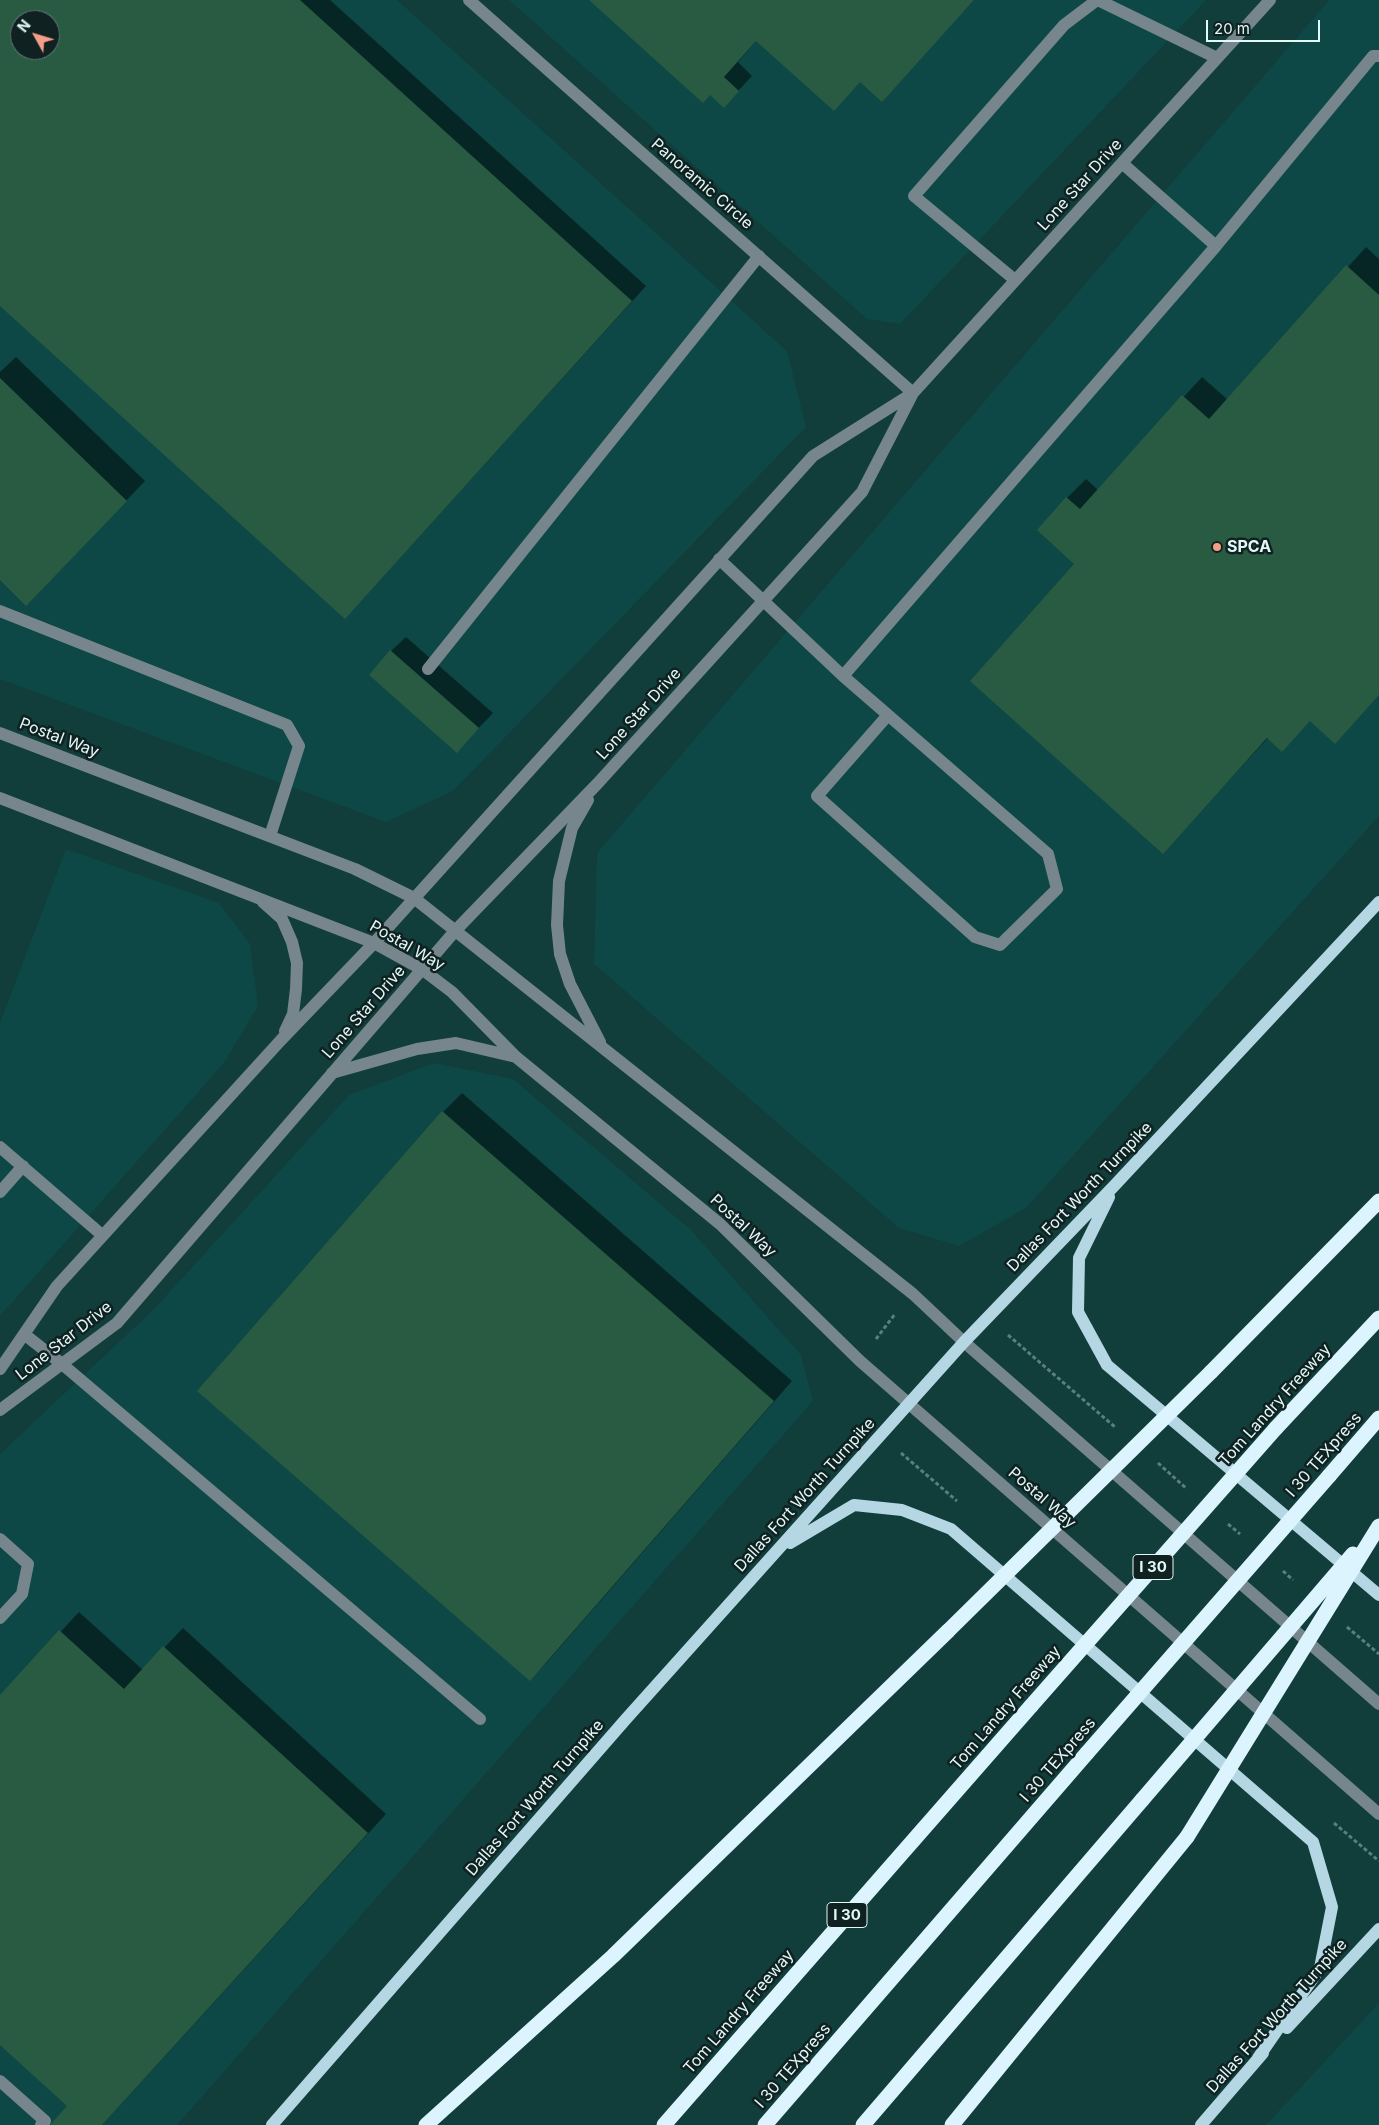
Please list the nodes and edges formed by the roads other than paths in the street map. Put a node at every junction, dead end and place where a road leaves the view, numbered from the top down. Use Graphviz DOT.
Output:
graph roads {
  1 [pos="469,0"];
  2 [pos="1098,0"];
  3 [pos="1270,0"];
  4 [pos="1379,56"];
  5 [pos="1217,58"];
  6 [pos="1122,163"];
  7 [pos="1216,246"];
  8 [pos="759,256"];
  9 [pos="1015,280"];
  10 [pos="913,393"];
  11 [pos="719,559"];
  12 [pos="764,600"];
  13 [pos="0,610"];
  14 [pos="428,669"];
  15 [pos="843,676"];
  16 [pos="888,715"];
  17 [pos="0,733"];
  18 [pos="598,783"];
  19 [pos="0,798"];
  20 [pos="270,836"];
  21 [pos="257,897"];
  22 [pos="414,898"];
  23 [pos="1379,902"];
  24 [pos="455,931"];
  25 [pos="374,943"];
  26 [pos="423,970"];
  27 [pos="281,1040"];
  28 [pos="602,1047"];
  29 [pos="516,1057"];
  30 [pos="332,1073"];
  31 [pos="0,1146"];
  32 [pos="23,1166"];
  33 [pos="1114,1186"];
  34 [pos="0,1192"];
  35 [pos="1379,1201"];
  36 [pos="102,1235"];
  37 [pos="1379,1318"];
  38 [pos="24,1334"];
  39 [pos="964,1342"];
  40 [pos="62,1364"];
  41 [pos="0,1369"];
  42 [pos="909,1404"];
  43 [pos="0,1410"];
  44 [pos="1379,1418"];
  45 [pos="1379,1525"];
  46 [pos="0,1540"];
  47 [pos="780,1548"];
  48 [pos="1379,1595"];
  49 [pos="0,1618"];
  50 [pos="1379,1704"];
  51 [pos="480,1719"];
  52 [pos="1379,1814"];
  53 [pos="1379,1930"];
  54 [pos="1258,2058"];
  55 [pos="0,2081"];
  56 [pos="41,2125"];
  57 [pos="272,2125"];
  58 [pos="426,2125"];
  59 [pos="664,2125"];
  60 [pos="765,2125"];
  61 [pos="863,2125"];
  62 [pos="952,2125"];
  63 [pos="1200,2125"];
  1 -- 8 [label="street, Panoramic Circle"];
  2 -- 5 [label="street"];
  2 -- 9 [label="street"];
  3 -- 5 [label="street, Lone Star Drive"];
  4 -- 7 [label="street"];
  5 -- 6 [label="street, Lone Star Drive"];
  6 -- 7 [label="street"];
  6 -- 9 [label="street, Lone Star Drive"];
  7 -- 15 [label="street"];
  8 -- 10 [label="street, Panoramic Circle"];
  8 -- 14 [label="street"];
  9 -- 10 [label="street, Lone Star Drive"];
  10 -- 11 [label="street, Lone Star Drive"];
  10 -- 12 [label="street, Lone Star Drive"];
  11 -- 12 [label="street"];
  11 -- 22 [label="street, Lone Star Drive"];
  12 -- 15 [label="street"];
  12 -- 18 [label="street, Lone Star Drive"];
  13 -- 20 [label="street"];
  15 -- 16 [label="street"];
  16 -- 16 [label="street"];
  17 -- 20 [label="street, Postal Way"];
  18 -- 24 [label="street, Lone Star Drive"];
  18 -- 28 [label="street"];
  19 -- 21 [label="street, Postal Way"];
  20 -- 22 [label="street, Postal Way"];
  21 -- 25 [label="street, Postal Way"];
  21 -- 27 [label="street"];
  22 -- 24 [label="street, Postal Way"];
  22 -- 25 [label="street, Lone Star Drive"];
  23 -- 33 [label="main road, Dallas Fort Worth Turnpike"];
  24 -- 26 [label="street, Lone Star Drive"];
  24 -- 28 [label="street, Postal Way"];
  25 -- 26 [label="street, Postal Way"];
  25 -- 27 [label="street, Lone Star Drive"];
  26 -- 29 [label="street, Postal Way"];
  26 -- 30 [label="street, Lone Star Drive"];
  27 -- 36 [label="street, Lone Star Drive"];
  28 -- 39 [label="street, Postal Way"];
  29 -- 30 [label="street"];
  29 -- 42 [label="street, Postal Way"];
  30 -- 40 [label="street, Lone Star Drive"];
  31 -- 32 [label="street"];
  32 -- 34 [label="street"];
  32 -- 36 [label="street"];
  33 -- 39 [label="main road, Dallas Fort Worth Turnpike"];
  33 -- 48 [label="main road"];
  35 -- 58 [label="highway, bridge"];
  36 -- 38 [label="street, Lone Star Drive"];
  37 -- 59 [label="highway, Tom Landry Freeway / I 30, bridge"];
  38 -- 40 [label="street"];
  38 -- 41 [label="street, Lone Star Drive"];
  39 -- 42 [label="main road, Dallas Fort Worth Turnpike"];
  39 -- 50 [label="street, Postal Way"];
  40 -- 43 [label="street, Lone Star Drive"];
  40 -- 51 [label="street"];
  42 -- 47 [label="main road, Dallas Fort Worth Turnpike"];
  42 -- 52 [label="street, Postal Way"];
  44 -- 60 [label="highway, I 30 TEXpress, bridge"];
  45 -- 61 [label="highway, bridge"];
  45 -- 62 [label="highway, bridge"];
  46 -- 49 [label="street"];
  47 -- 54 [label="main road"];
  47 -- 57 [label="main road, Dallas Fort Worth Turnpike"];
  53 -- 54 [label="main road, Dallas Fort Worth Turnpike"];
  54 -- 63 [label="main road, Dallas Fort Worth Turnpike"];
  55 -- 56 [label="street"];
}
